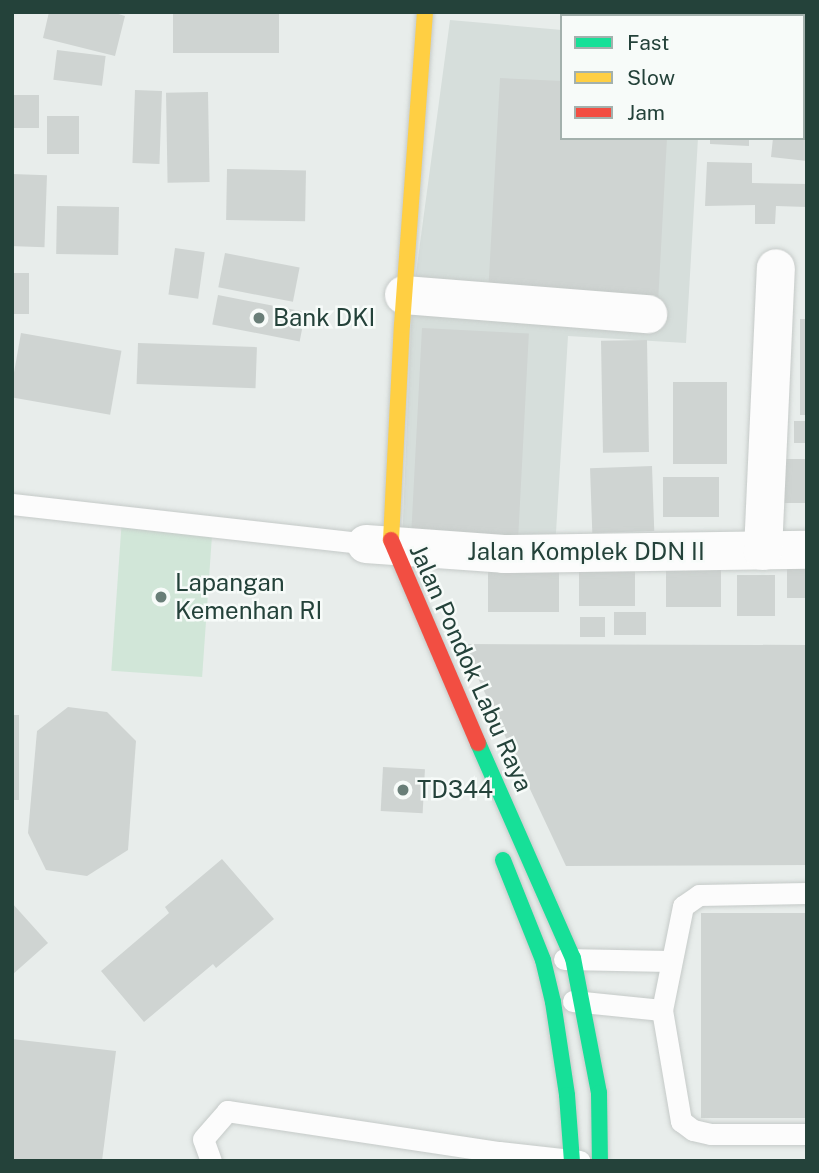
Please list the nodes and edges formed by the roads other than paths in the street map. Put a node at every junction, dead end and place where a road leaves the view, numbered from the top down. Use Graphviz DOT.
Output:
graph roads {
  1 [pos="425,12"];
  2 [pos="775,268"];
  3 [pos="648,314"];
  4 [pos="398,315"];
  5 [pos="12,504"];
  6 [pos="374,544"];
  7 [pos="807,550"];
  8 [pos="763,551"];
  9 [pos="498,848"];
  10 [pos="807,893"];
  11 [pos="573,958"];
  12 [pos="543,960"];
  13 [pos="670,961"];
  14 [pos="583,1001"];
  15 [pos="553,1002"];
  16 [pos="662,1010"];
  17 [pos="807,1134"];
  18 [pos="211,1161"];
  19 [pos="572,1161"];
  20 [pos="580,1161"];
  21 [pos="600,1161"];
  1 -- 4 [label="main road, Jalan Pondok Labu Raya"];
  2 -- 8 [label="street"];
  3 -- 4 [label="street"];
  4 -- 6 [label="main road, Jalan Pondok Labu Raya"];
  5 -- 6 [label="lane"];
  6 -- 8 [label="street, Jalan Komplek DDN II"];
  6 -- 11 [label="main road, Jalan Pondok Labu Raya"];
  7 -- 8 [label="street, Jalan Komplek DDN II"];
  9 -- 12 [label="main road"];
  10 -- 13 [label="lane"];
  11 -- 12 [label="lane"];
  11 -- 13 [label="lane"];
  11 -- 14 [label="main road, Jalan Pondok Labu Raya"];
  12 -- 15 [label="main road"];
  13 -- 16 [label="lane"];
  14 -- 15 [label="lane"];
  14 -- 16 [label="lane"];
  14 -- 21 [label="main road, Jalan Pondok Labu Raya"];
  15 -- 19 [label="main road"];
  16 -- 17 [label="lane"];
  18 -- 19 [label="lane"];
  19 -- 20 [label="lane"];
}
